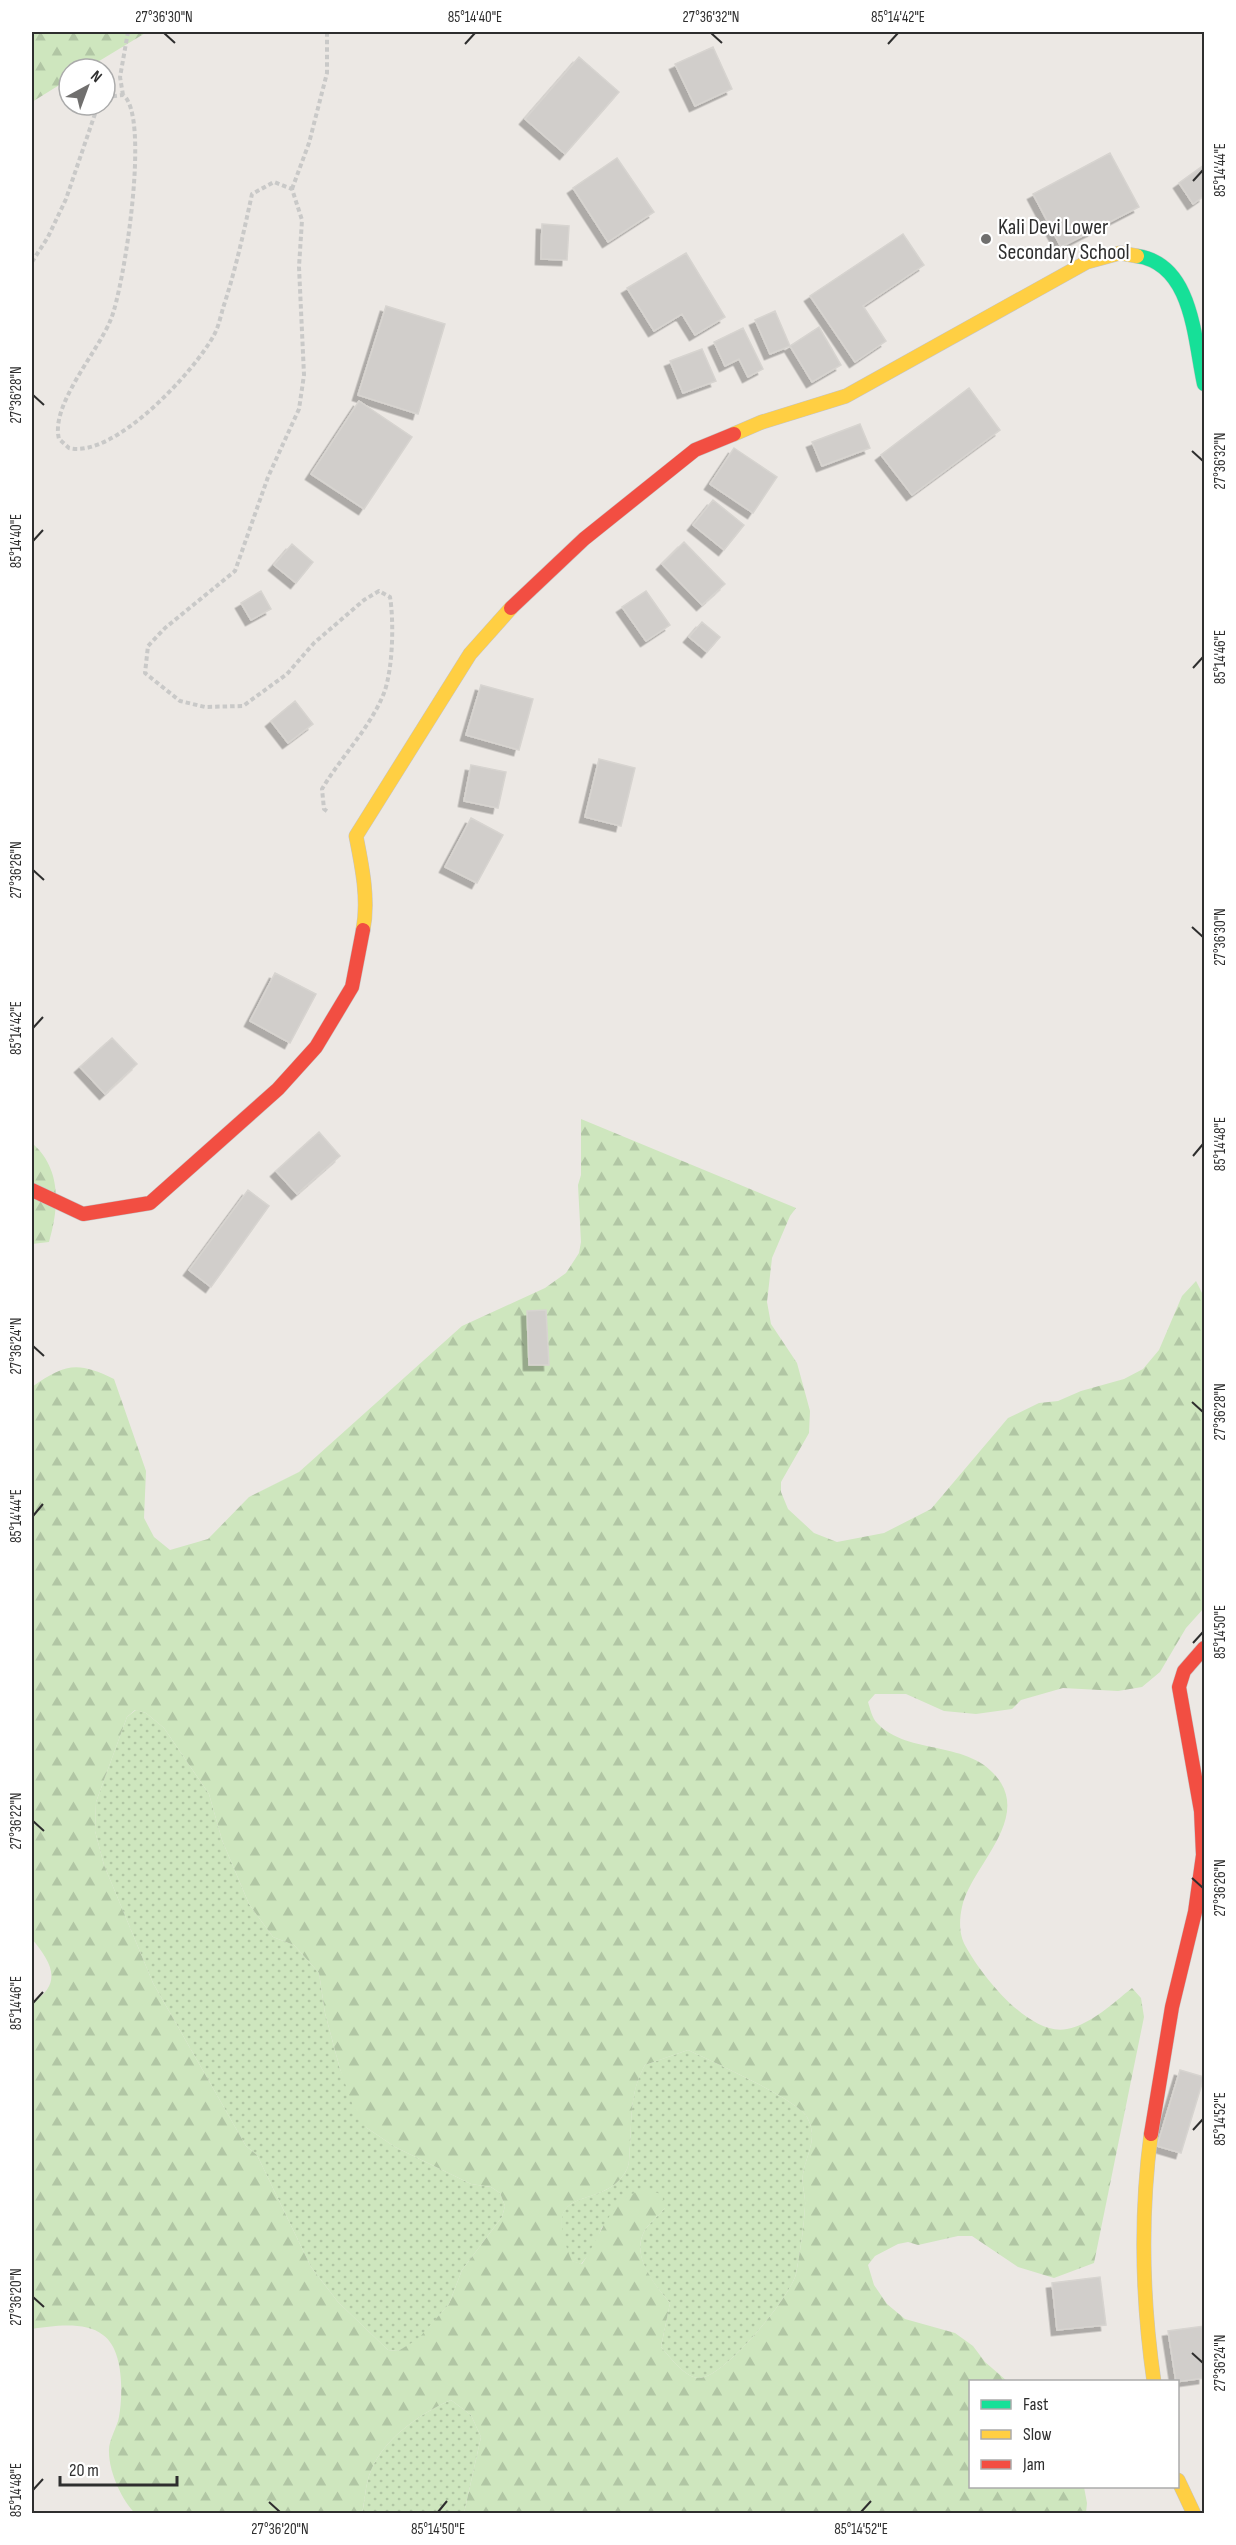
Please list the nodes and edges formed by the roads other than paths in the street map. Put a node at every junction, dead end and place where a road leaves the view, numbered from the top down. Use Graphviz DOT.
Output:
graph roads {
  1 [pos="1204,384"];
  2 [pos="32,1190"];
  3 [pos="1204,1648"];
  4 [pos="1154,2380"];
  5 [pos="1179,2482"];
  6 [pos="1194,2514"];
  1 -- 2 [label="main road"];
  3 -- 4 [label="main road"];
  5 -- 6 [label="main road"];
}
